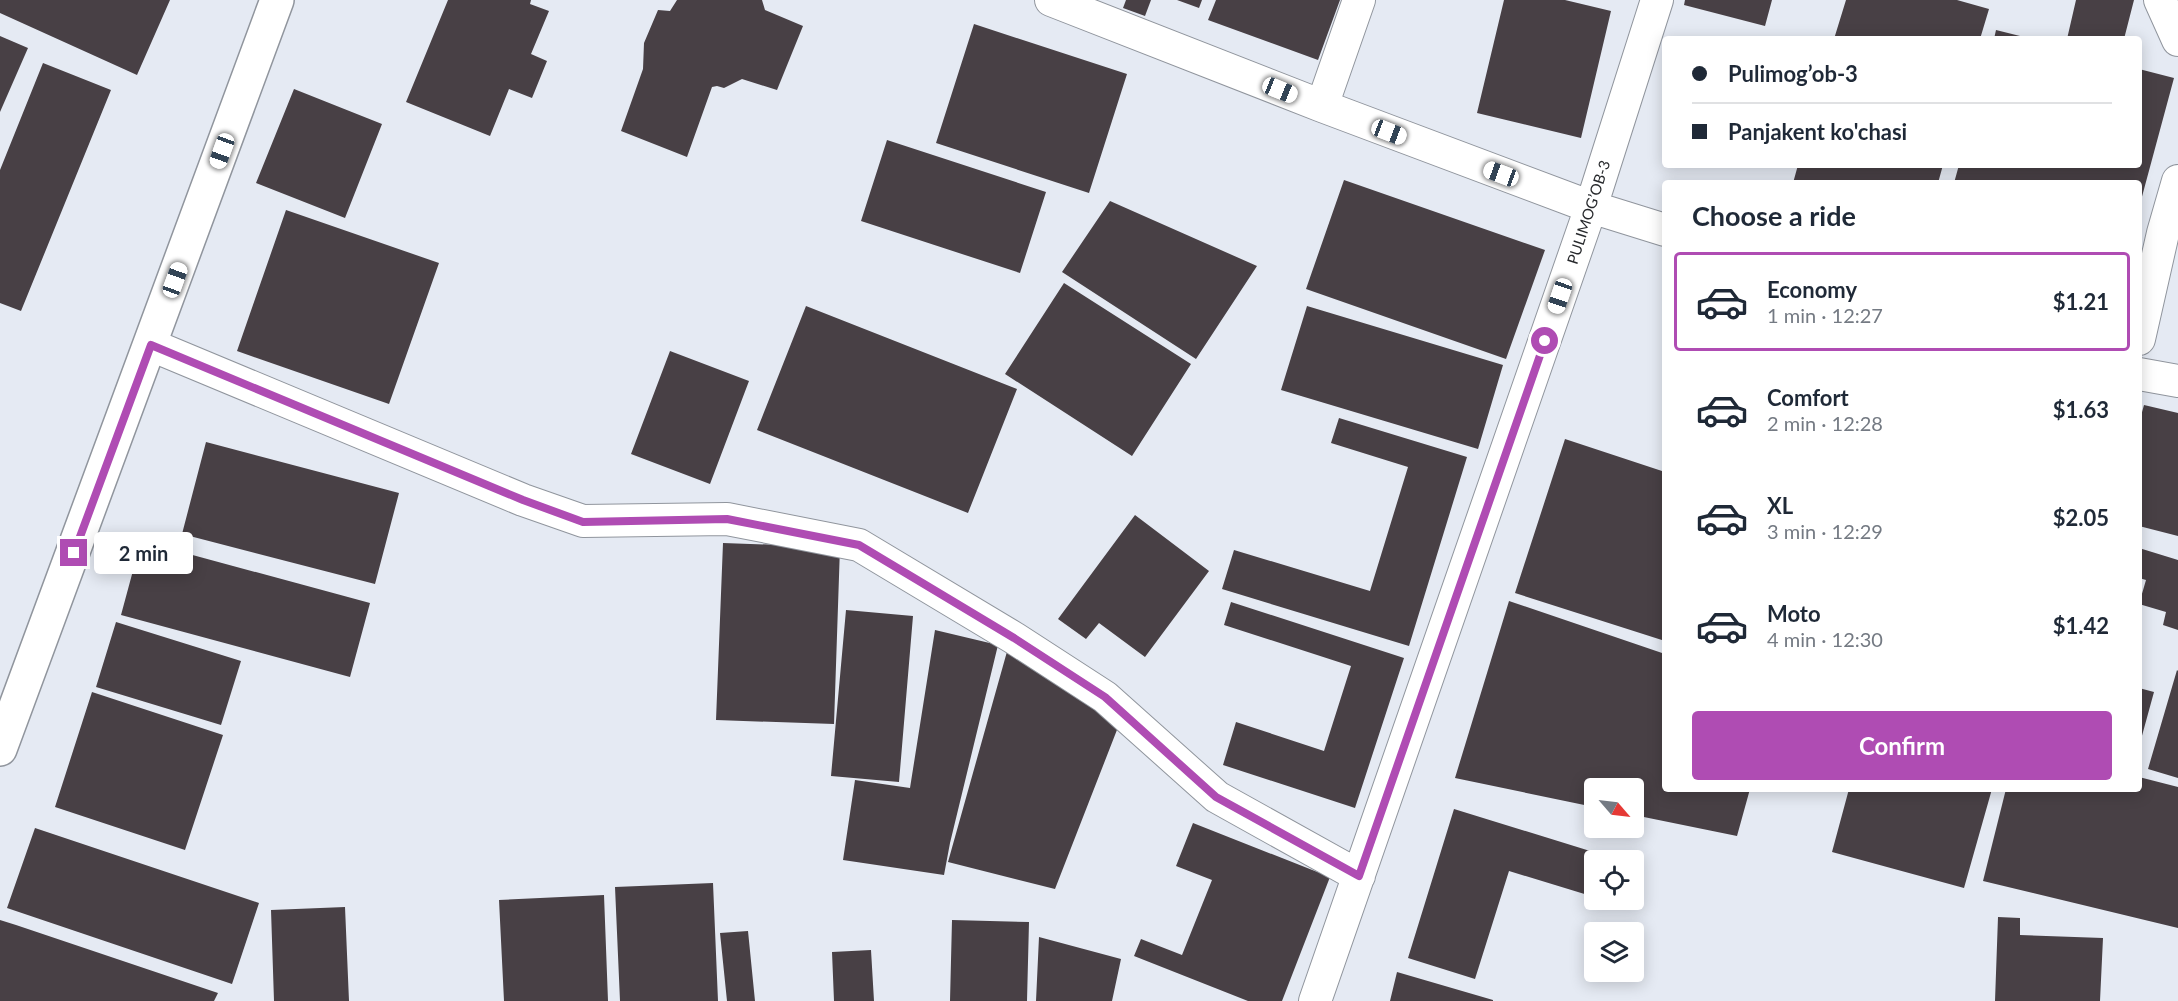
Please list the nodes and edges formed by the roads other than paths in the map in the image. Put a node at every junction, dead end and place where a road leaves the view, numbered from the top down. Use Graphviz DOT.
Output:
graph roads {
  1 [pos="277,0"];
  2 [pos="1051,0"];
  3 [pos="1359,0"];
  4 [pos="1657,0"];
  5 [pos="2160,0"];
  6 [pos="2178,40"];
  7 [pos="1322,106"];
  8 [pos="2178,181"];
  9 [pos="1591,207"];
  10 [pos="1662,229"];
  11 [pos="2142,326"];
  12 [pos="151,345"];
  13 [pos="2142,375"];
  14 [pos="2178,381"];
  15 [pos="0,749"];
  16 [pos="1359,876"];
  17 [pos="1315,1001"];
  1 -- 12 [label="main road"];
  2 -- 7 [label="street"];
  3 -- 7 [label="street"];
  4 -- 9 [label="street, PULIMOG’OB-3"];
  5 -- 6 [label="street"];
  7 -- 9 [label="street"];
  8 -- 11 [label="street"];
  9 -- 10 [label="street"];
  9 -- 16 [label="street, PULIMOG’OB-3"];
  12 -- 15 [label="main road"];
  12 -- 16 [label="street"];
  13 -- 14 [label="street"];
  16 -- 17 [label="street, PULIMOG’OB-3"];
}
